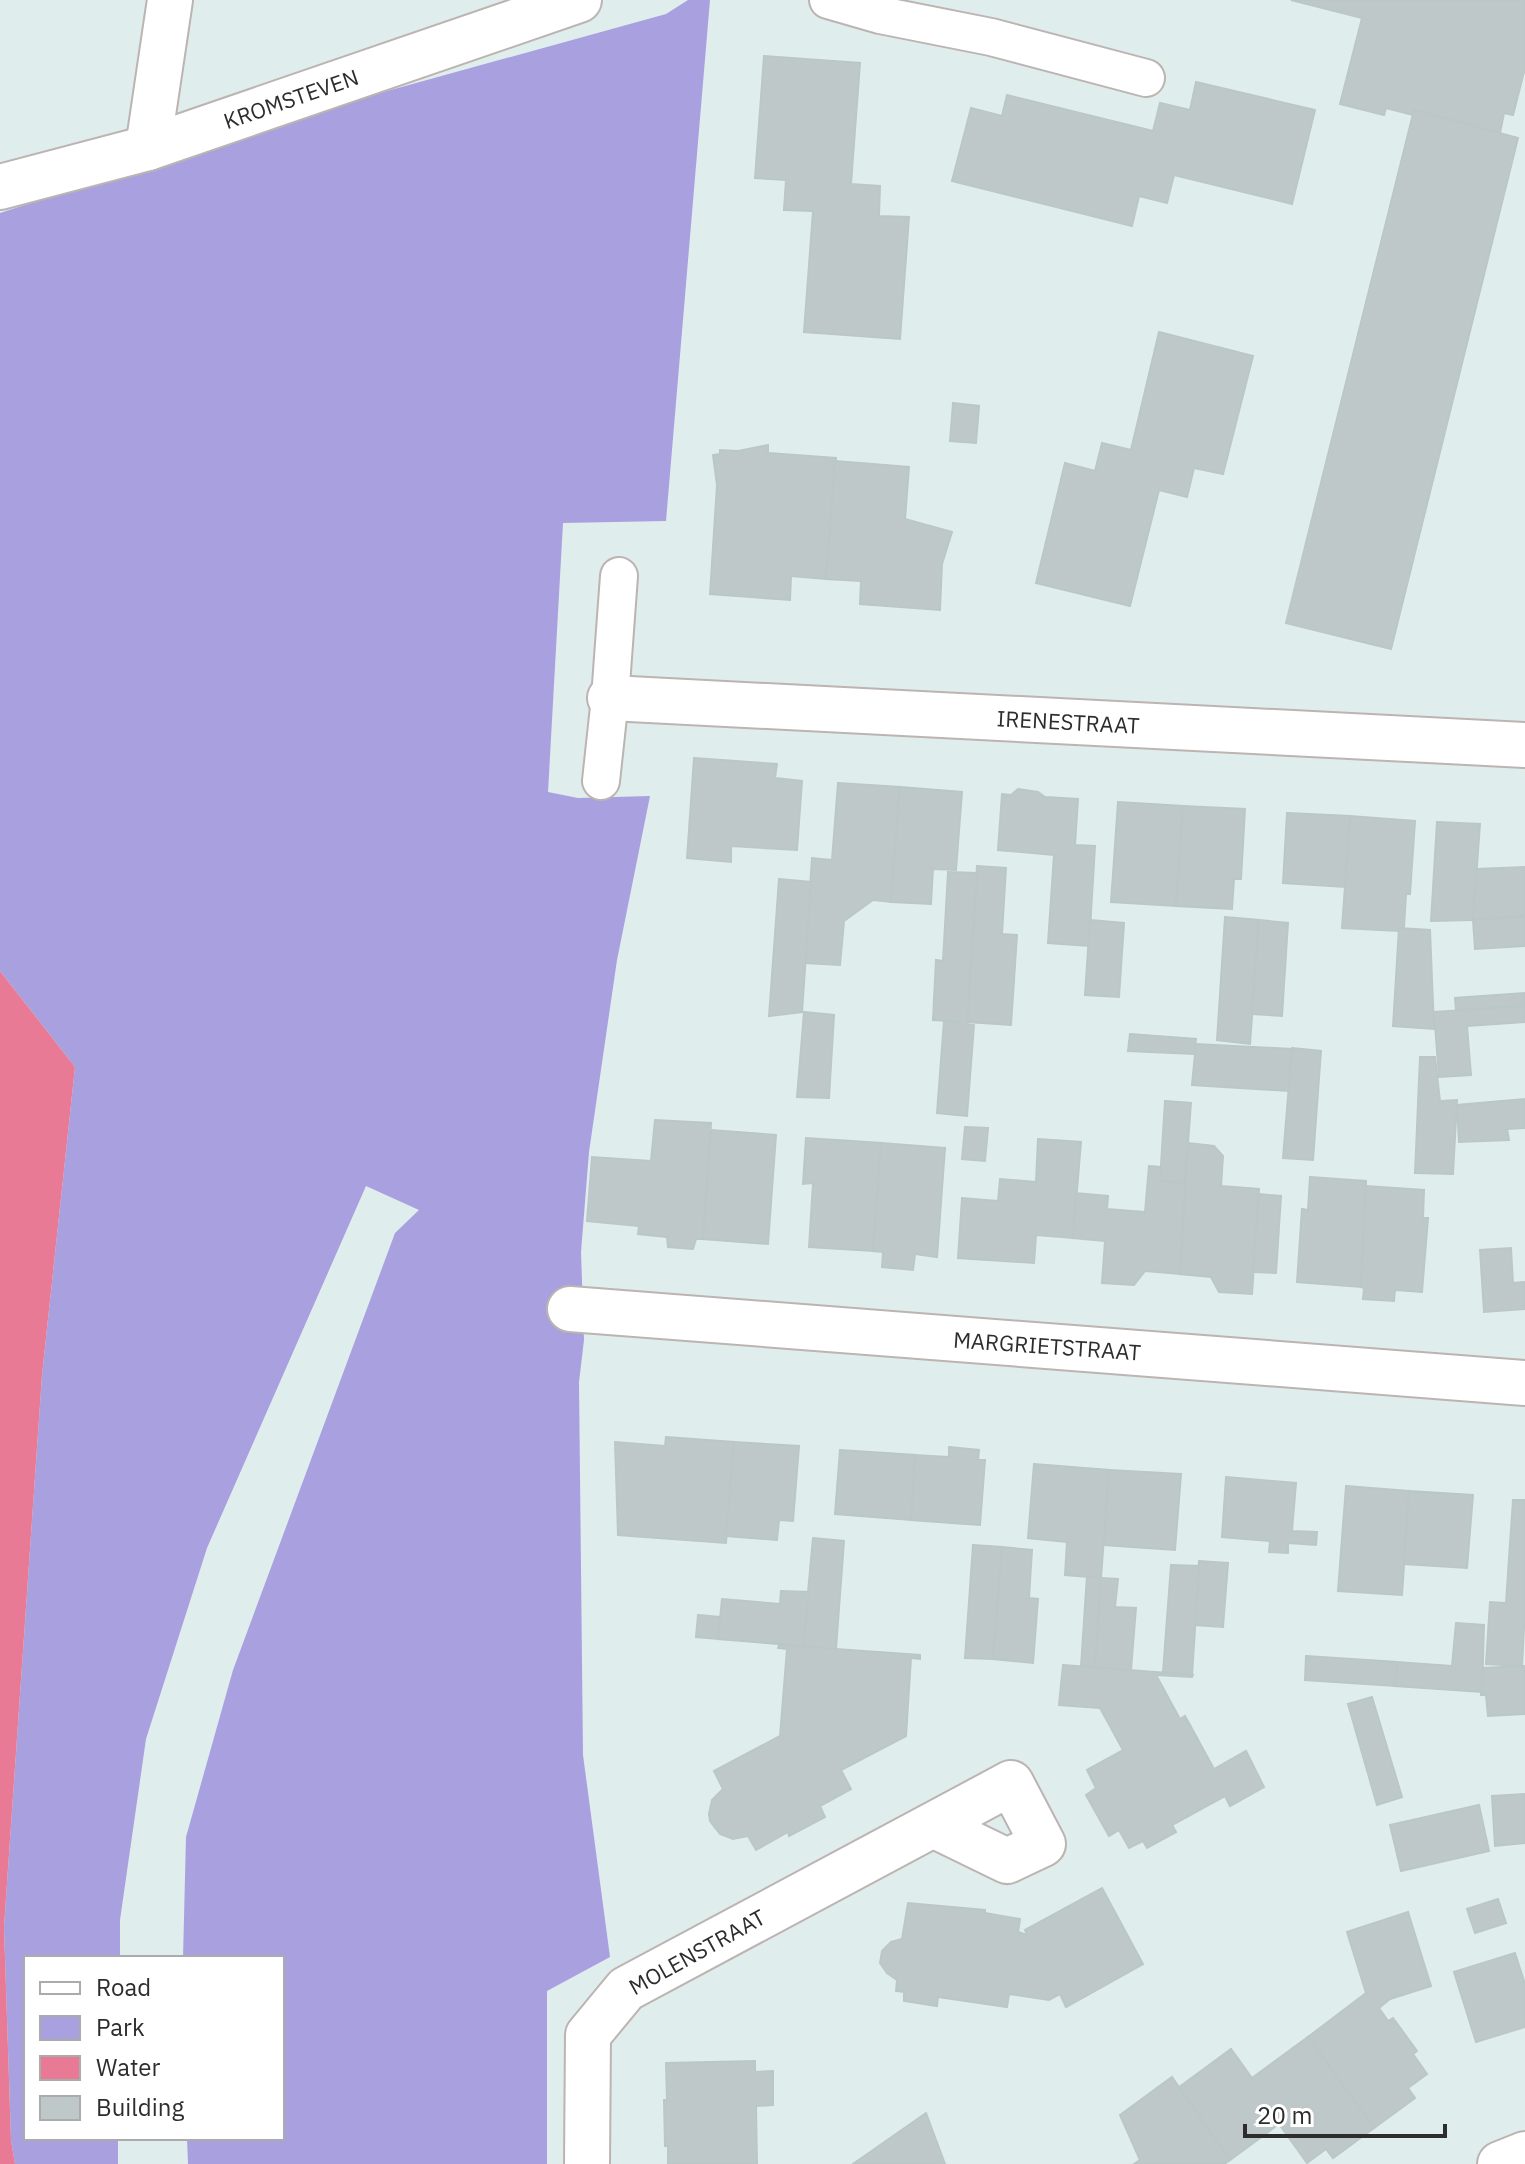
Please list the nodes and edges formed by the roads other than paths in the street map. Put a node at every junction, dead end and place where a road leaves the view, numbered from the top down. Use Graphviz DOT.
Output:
graph roads {
  1 [pos="170,0"];
  2 [pos="579,0"];
  3 [pos="828,0"];
  4 [pos="1146,78"];
  5 [pos="148,148"];
  6 [pos="0,187"];
  7 [pos="619,576"];
  8 [pos="610,698"];
  9 [pos="1525,745"];
  10 [pos="601,781"];
  11 [pos="570,1309"];
  12 [pos="1525,1383"];
  13 [pos="933,1825"];
  14 [pos="1525,2154"];
  15 [pos="587,2164"];
  16 [pos="1500,2164"];
  1 -- 5 [label="street"];
  2 -- 5 [label="street, KROMSTEVEN"];
  3 -- 4 [label="lane"];
  5 -- 6 [label="street, KROMSTEVEN"];
  7 -- 8 [label="lane"];
  8 -- 9 [label="street, IRENESTRAAT"];
  8 -- 10 [label="lane"];
  11 -- 12 [label="street, MARGRIETSTRAAT"];
  13 -- 15 [label="street, MOLENSTRAAT"];
  14 -- 16 [label="street"];
}
